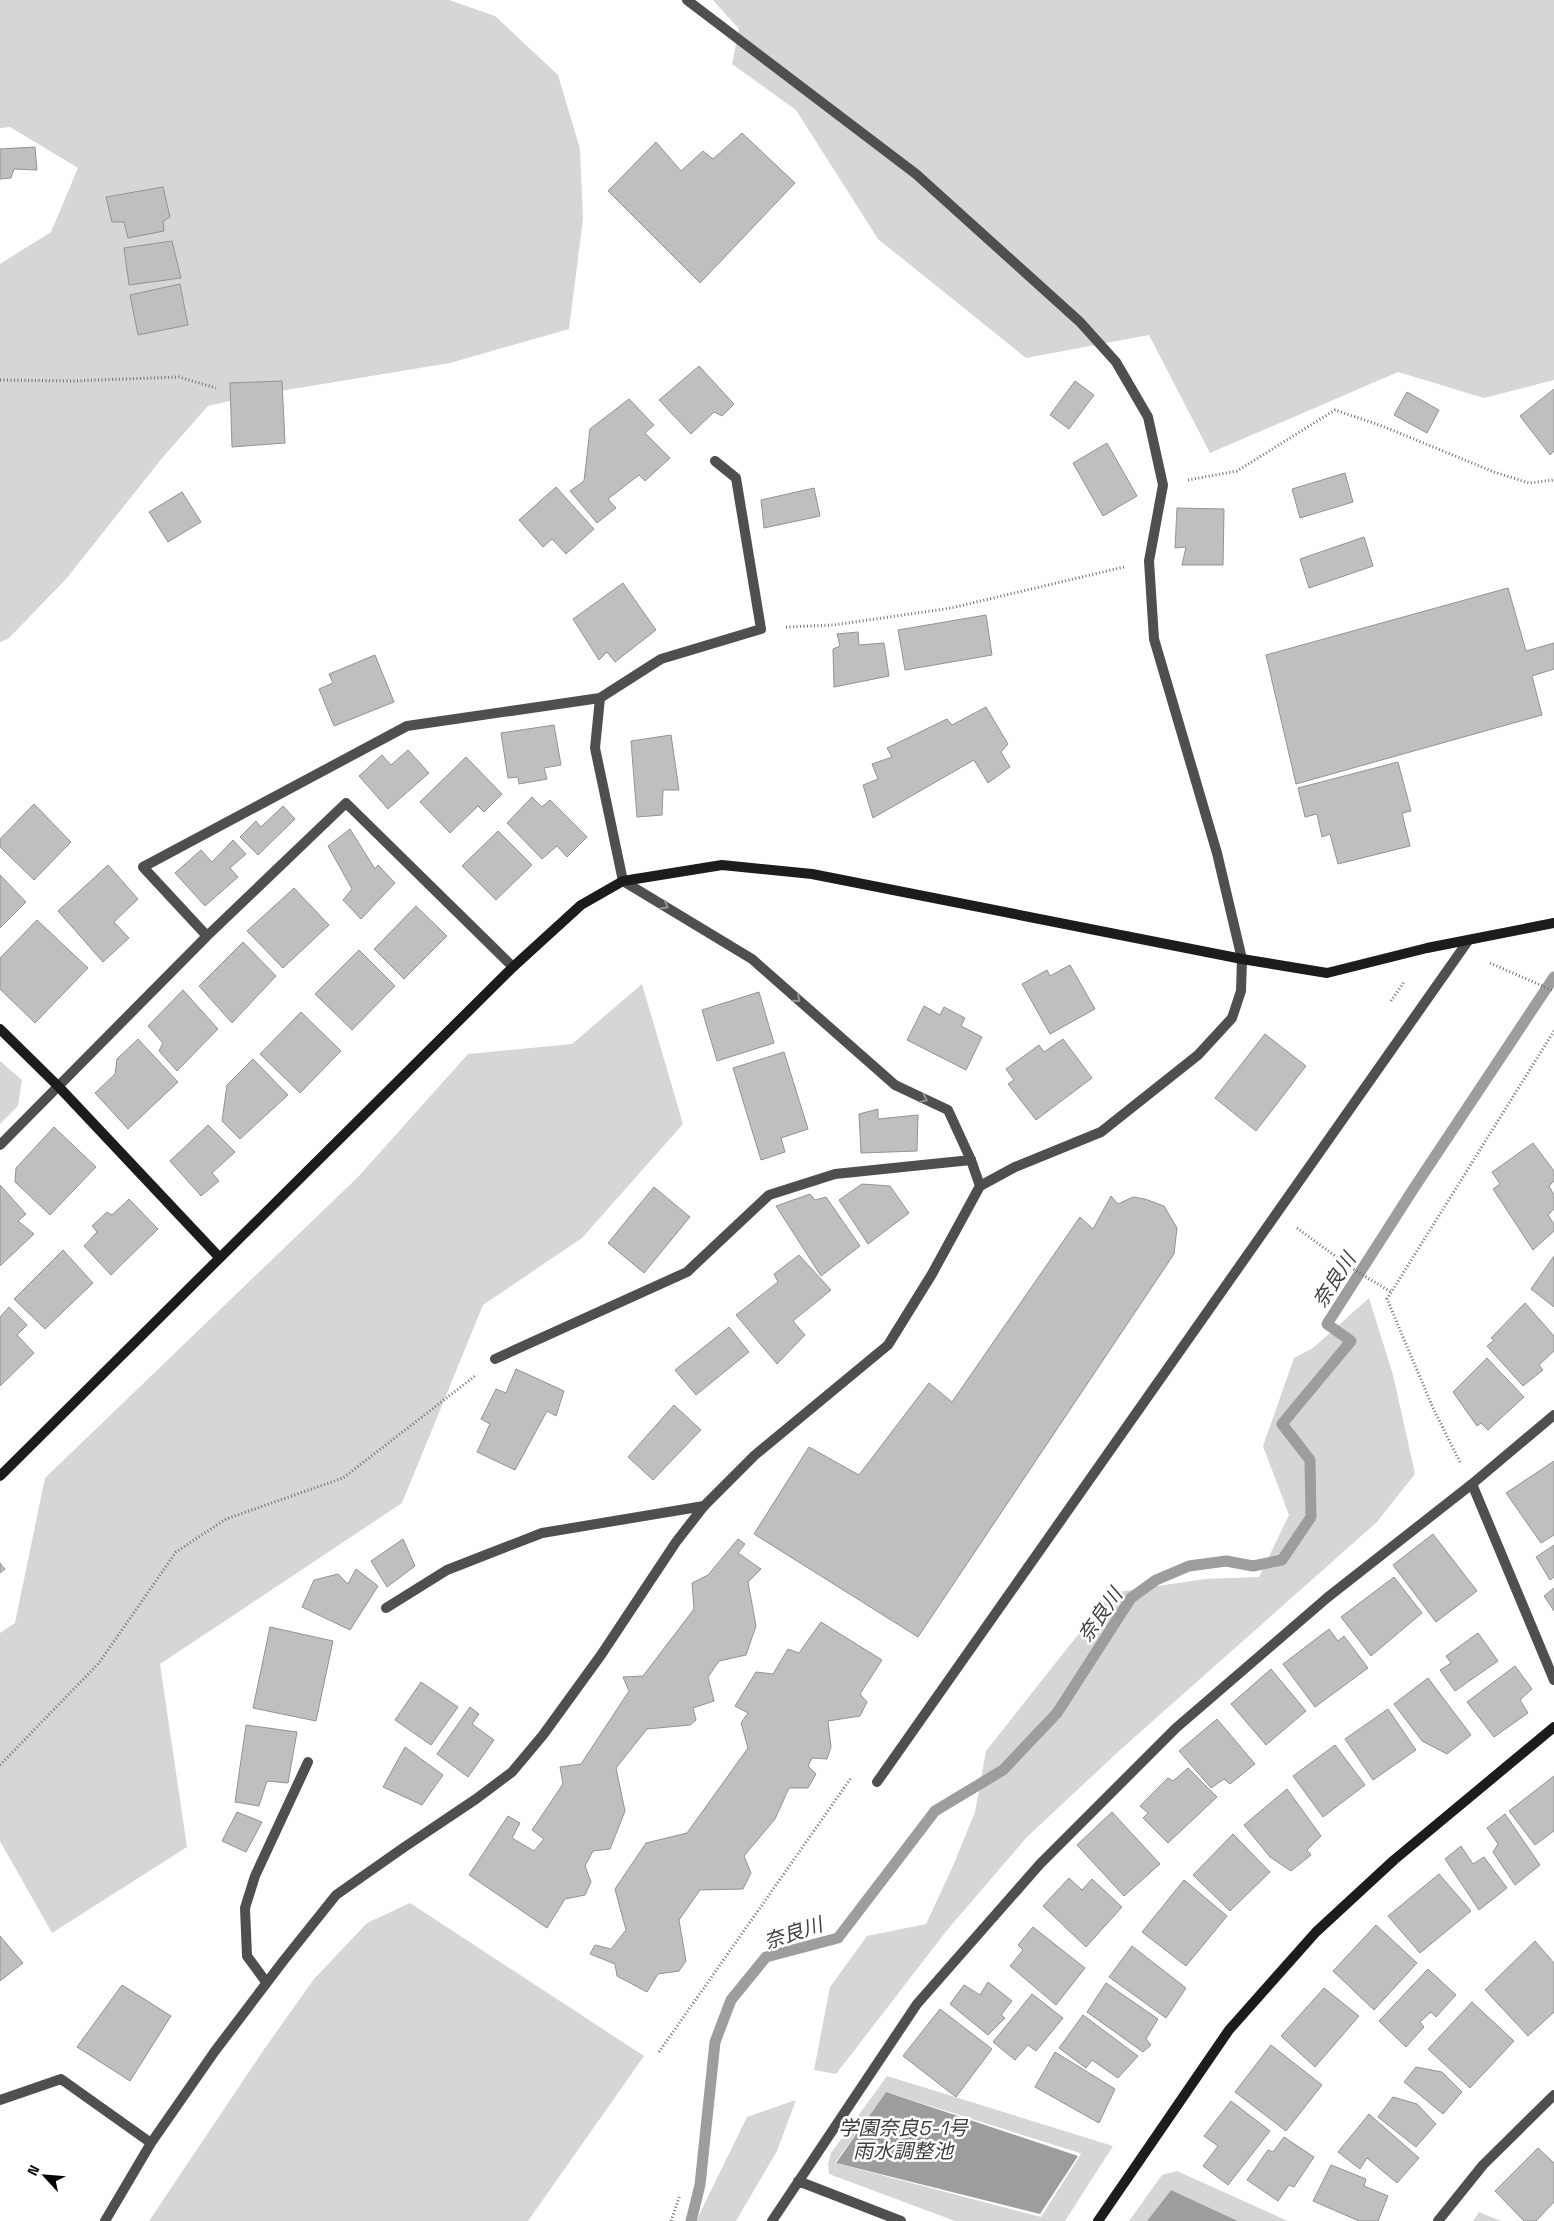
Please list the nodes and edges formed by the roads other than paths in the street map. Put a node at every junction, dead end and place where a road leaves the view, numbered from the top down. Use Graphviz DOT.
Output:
graph roads {
  1 [pos="687,0"];
  2 [pos="715,461"];
  3 [pos="600,698"];
  4 [pos="623,881"];
  5 [pos="1554,923"];
  6 [pos="206,936"];
  7 [pos="1468,941"];
  8 [pos="1242,958"];
  9 [pos="513,967"];
  10 [pos="0,1029"];
  11 [pos="58,1086"];
  12 [pos="0,1145"];
  13 [pos="972,1160"];
  14 [pos="980,1186"];
  15 [pos="219,1257"];
  16 [pos="495,1359"];
  17 [pos="1554,1415"];
  18 [pos="0,1476"];
  19 [pos="1472,1484"];
  20 [pos="704,1506"];
  21 [pos="386,1608"];
  22 [pos="1554,1680"];
  23 [pos="1554,1727"];
  24 [pos="308,1762"];
  25 [pos="877,1782"];
  26 [pos="266,1982"];
  27 [pos="1554,2095"];
  28 [pos="0,2100"];
  29 [pos="151,2143"];
  30 [pos="798,2181"];
  31 [pos="105,2221"];
  32 [pos="772,2221"];
  33 [pos="901,2221"];
  34 [pos="1098,2221"];
  35 [pos="1438,2221"];
  1 -- 8 [label="street"];
  2 -- 3 [label="street"];
  3 -- 4 [label="street"];
  3 -- 6 [label="street"];
  4 -- 8 [label="street"];
  4 -- 9 [label="street"];
  4 -- 13 [label="street, one-way"];
  5 -- 7 [label="street"];
  6 -- 9 [label="street"];
  6 -- 11 [label="street"];
  7 -- 8 [label="street"];
  7 -- 25 [label="street"];
  8 -- 14 [label="street"];
  9 -- 15 [label="street"];
  10 -- 11 [label="street"];
  11 -- 12 [label="street"];
  11 -- 15 [label="street"];
  13 -- 14 [label="street"];
  13 -- 16 [label="street"];
  14 -- 20 [label="street"];
  15 -- 18 [label="street"];
  17 -- 19 [label="street"];
  19 -- 22 [label="street"];
  19 -- 30 [label="street"];
  20 -- 21 [label="street"];
  20 -- 26 [label="street"];
  23 -- 34 [label="street"];
  24 -- 26 [label="street"];
  26 -- 29 [label="street"];
  27 -- 35 [label="street"];
  28 -- 29 [label="street"];
  29 -- 31 [label="street"];
  30 -- 32 [label="street"];
  30 -- 33 [label="street"];
}
